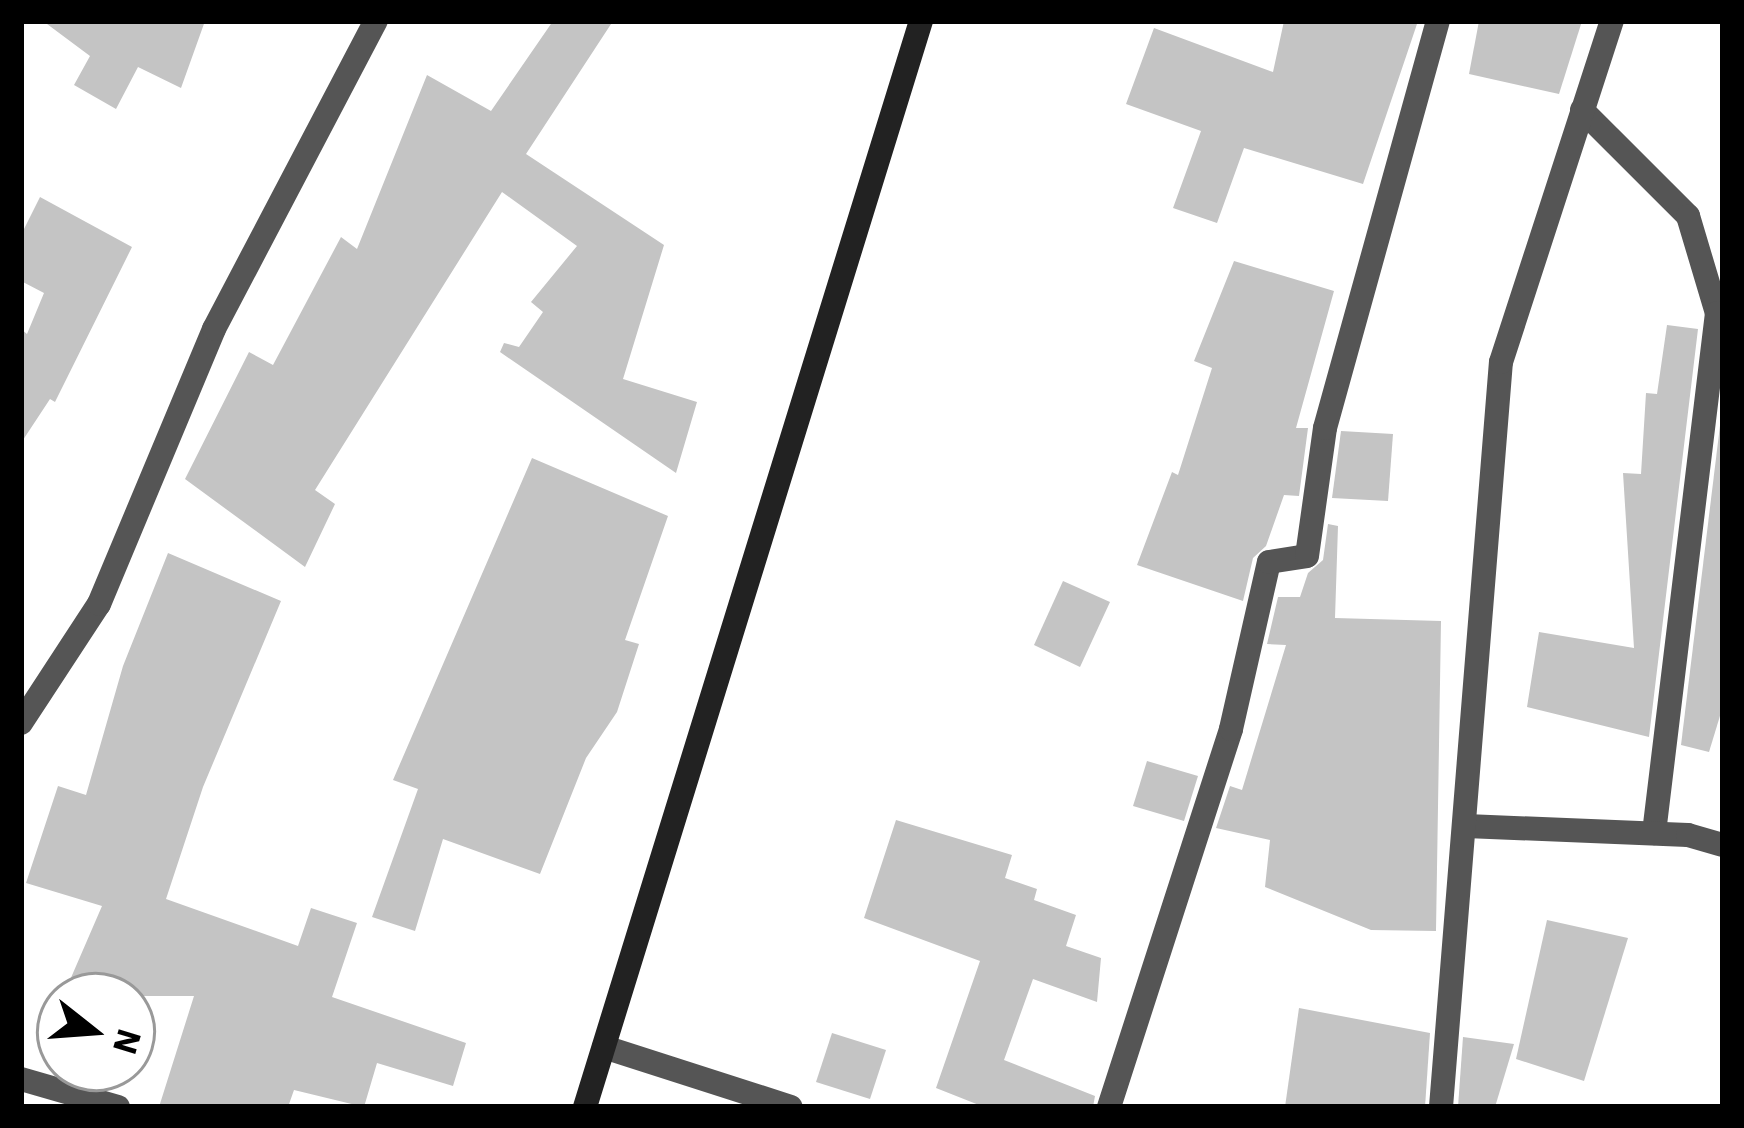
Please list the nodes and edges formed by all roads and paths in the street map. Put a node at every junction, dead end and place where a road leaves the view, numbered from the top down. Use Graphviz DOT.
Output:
graph roads {
  1 [pos="376,21"];
  2 [pos="921,21"];
  3 [pos="1438,21"];
  4 [pos="1612,21"];
  5 [pos="1582,110"];
  6 [pos="21,722"];
  7 [pos="1466,826"];
  8 [pos="1654,833"];
  9 [pos="1723,844"];
  10 [pos="604,1047"];
  11 [pos="21,1079"];
  12 [pos="76,1101"];
  13 [pos="1448,1105"];
  14 [pos="118,1107"];
  15 [pos="585,1107"];
  16 [pos="791,1107"];
  17 [pos="1108,1107"];
  1 -- 6 [label="street"];
  2 -- 10 [label="street"];
  3 -- 17 [label="street"];
  4 -- 5 [label="street"];
  5 -- 7 [label="street"];
  5 -- 8 [label="street"];
  7 -- 8 [label="street"];
  7 -- 13 [label="street"];
  8 -- 9 [label="street"];
  10 -- 15 [label="street"];
  10 -- 16 [label="street"];
  11 -- 12 [label="street"];
  12 -- 14 [label="street"];
}
